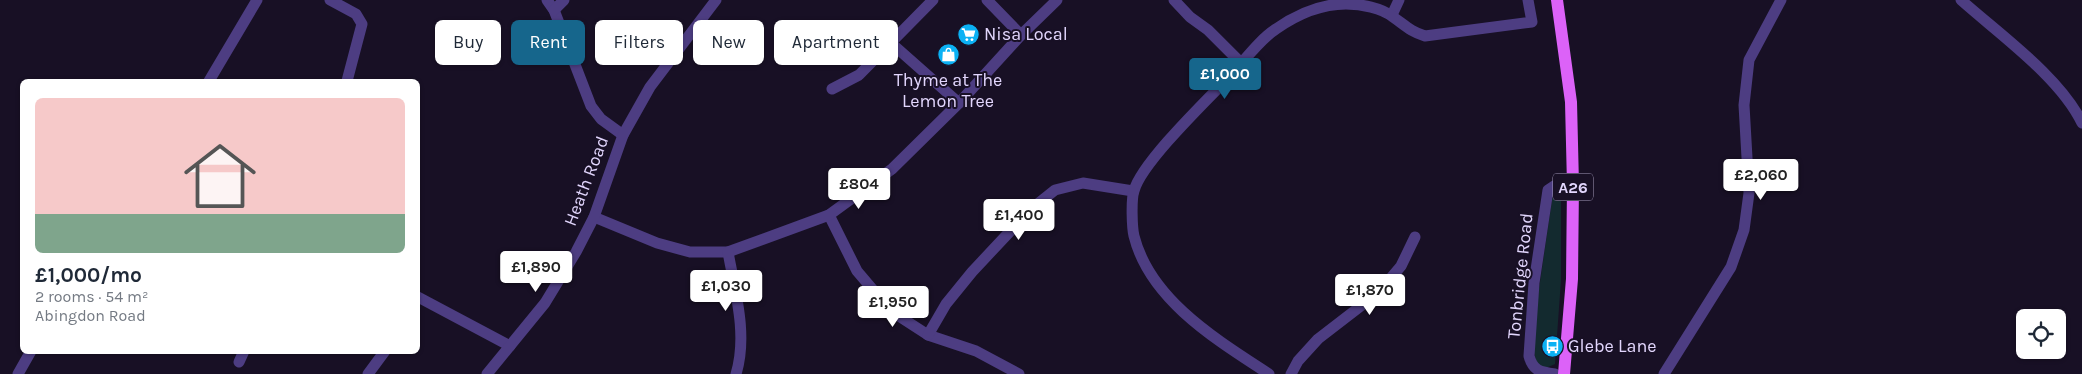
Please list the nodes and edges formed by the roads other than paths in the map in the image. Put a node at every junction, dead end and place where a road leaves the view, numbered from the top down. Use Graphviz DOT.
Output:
graph roads {
  1 [pos="257,0"];
  2 [pos="330,0"];
  3 [pos="547,0"];
  4 [pos="564,0"];
  5 [pos="716,0"];
  6 [pos="933,0"];
  7 [pos="987,0"];
  8 [pos="1057,0"];
  9 [pos="1174,0"];
  10 [pos="1398,0"];
  11 [pos="1528,0"];
  12 [pos="1557,0"];
  13 [pos="1781,0"];
  14 [pos="1961,0"];
  15 [pos="1327,3"];
  16 [pos="554,10"];
  17 [pos="1392,16"];
  18 [pos="898,34"];
  19 [pos="1021,35"];
  20 [pos="898,49"];
  21 [pos="1241,63"];
  22 [pos="868,65"];
  23 [pos="211,79"];
  24 [pos="348,79"];
  25 [pos="832,89"];
  26 [pos="960,104"];
  27 [pos="2082,123"];
  28 [pos="623,135"];
  29 [pos="1573,185"];
  30 [pos="1133,191"];
  31 [pos="829,215"];
  32 [pos="594,217"];
  33 [pos="1415,237"];
  34 [pos="728,252"];
  35 [pos="420,301"];
  36 [pos="928,335"];
  37 [pos="510,346"];
  38 [pos="29,354"];
  39 [pos="383,354"];
  40 [pos="18,374"];
  41 [pos="368,374"];
  42 [pos="487,374"];
  43 [pos="736,374"];
  44 [pos="1019,374"];
  45 [pos="1269,374"];
  46 [pos="1291,374"];
  47 [pos="1555,374"];
  48 [pos="1564,374"];
  49 [pos="1664,374"];
  1 -- 23 [label="street"];
  2 -- 24 [label="street"];
  3 -- 16 [label="street"];
  4 -- 16 [label="street"];
  5 -- 28 [label="street, Heath Road"];
  6 -- 18 [label="street"];
  7 -- 19 [label="street"];
  8 -- 19 [label="street"];
  9 -- 21 [label="street"];
  10 -- 17 [label="street"];
  11 -- 17 [label="street"];
  12 -- 29 [label="main road, A26"];
  13 -- 49 [label="street"];
  14 -- 27 [label="street"];
  15 -- 17 [label="street"];
  15 -- 21 [label="street"];
  16 -- 28 [label="street"];
  19 -- 26 [label="street"];
  20 -- 26 [label="street"];
  21 -- 30 [label="street"];
  22 -- 25 [label="street"];
  26 -- 31 [label="street"];
  28 -- 32 [label="street, Heath Road"];
  29 -- 47 [label="street, Tonbridge Road"];
  29 -- 48 [label="main road, A26"];
  30 -- 36 [label="street"];
  30 -- 45 [label="street"];
  31 -- 34 [label="street"];
  31 -- 36 [label="street"];
  32 -- 34 [label="street"];
  32 -- 37 [label="street, Heath Road"];
  33 -- 46 [label="street"];
  34 -- 43 [label="street"];
  35 -- 37 [label="street"];
  36 -- 44 [label="street"];
  37 -- 42 [label="street, Heath Road"];
  38 -- 40 [label="street"];
  39 -- 41 [label="street"];
}
